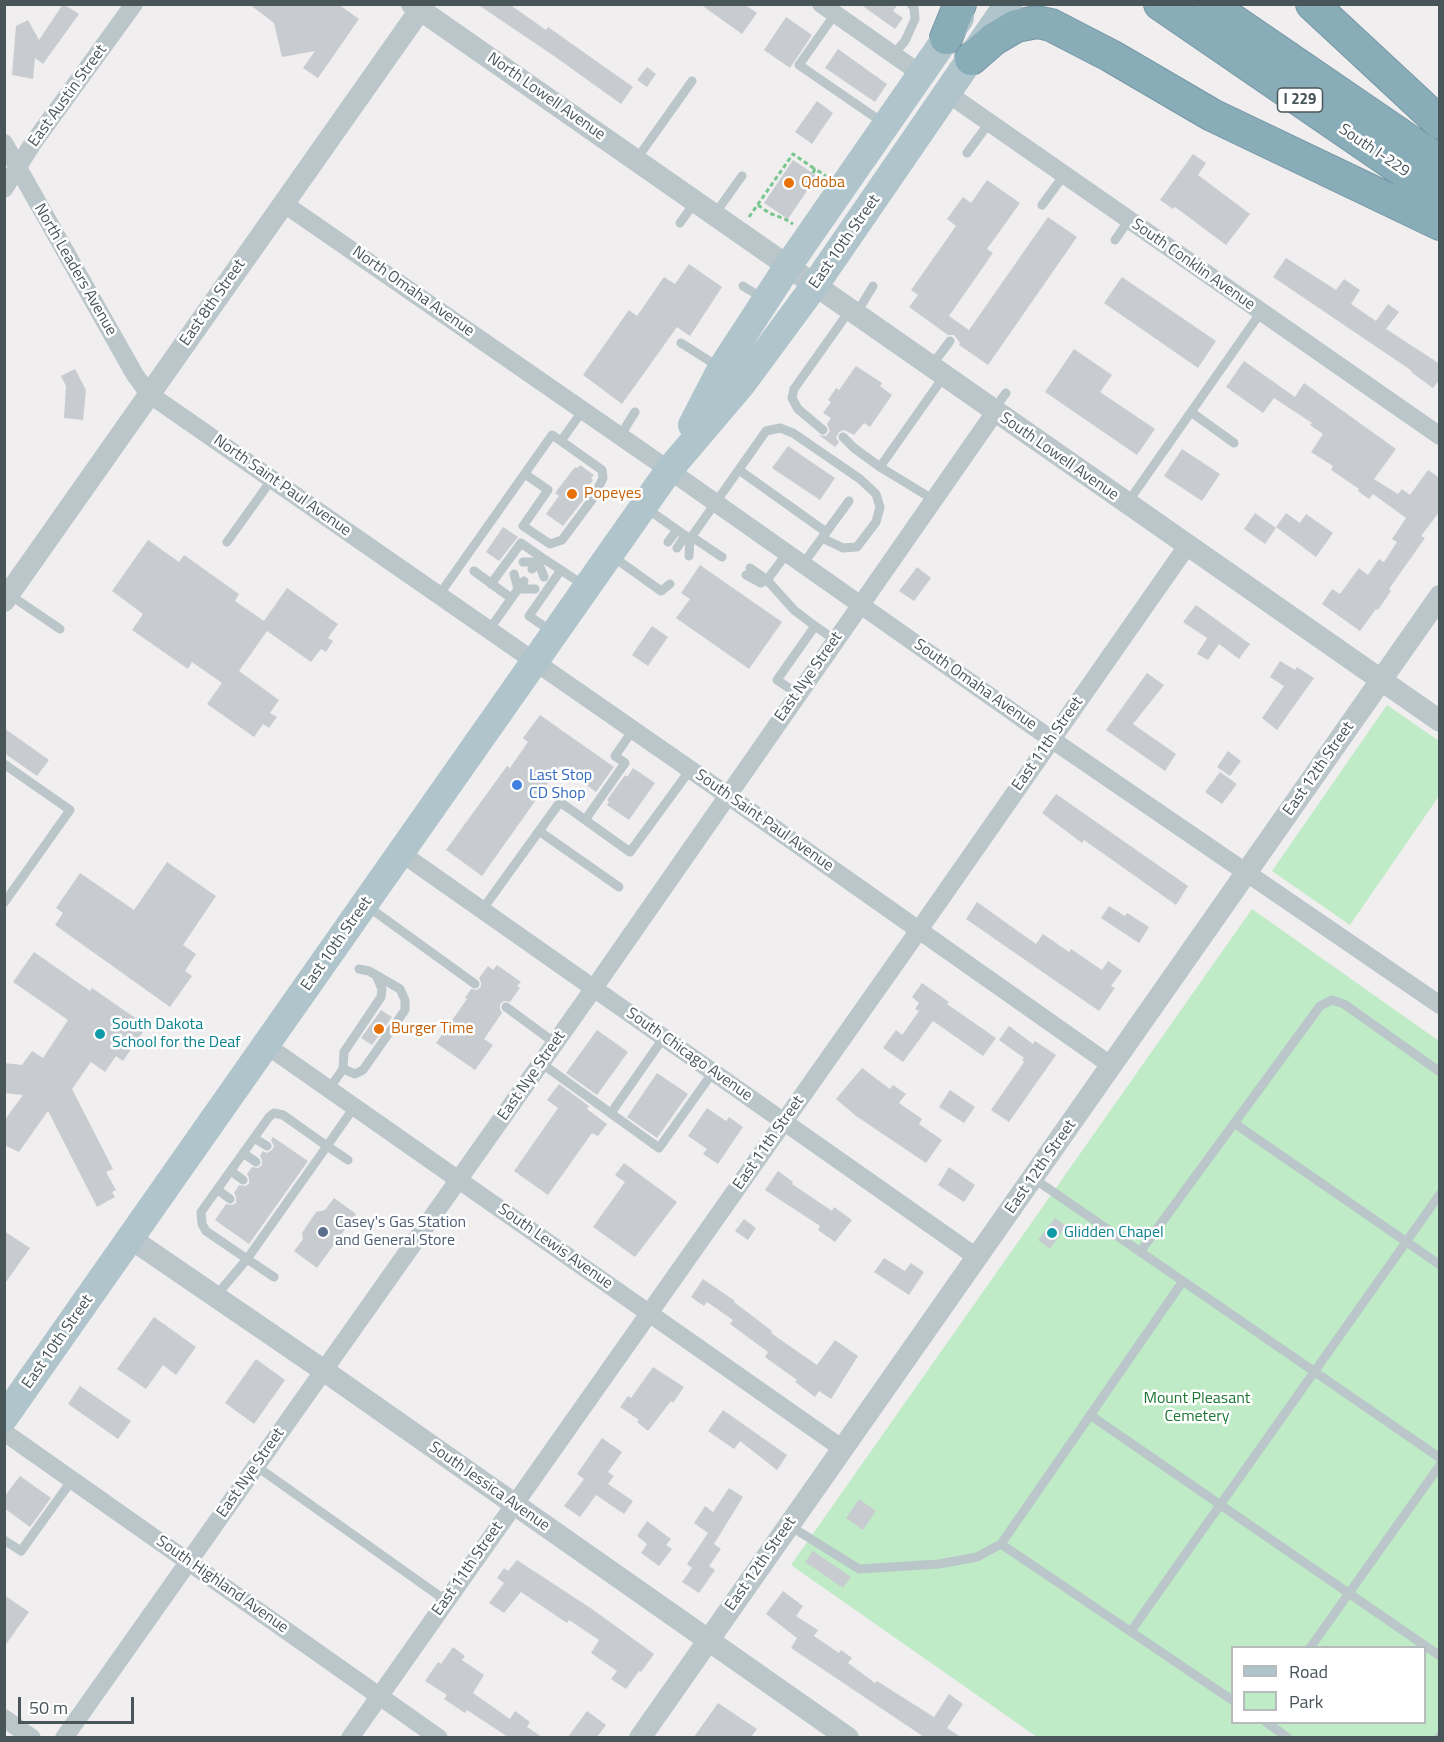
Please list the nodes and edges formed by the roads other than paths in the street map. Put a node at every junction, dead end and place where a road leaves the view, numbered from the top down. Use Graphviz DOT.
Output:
graph roads {
  1 [pos="134,4"];
  2 [pos="911,4"];
  3 [pos="960,4"];
  4 [pos="969,4"];
  5 [pos="1008,4"];
  6 [pos="1067,4"];
  7 [pos="1160,4"];
  8 [pos="1209,4"];
  9 [pos="1312,4"];
  10 [pos="418,6"];
  11 [pos="828,10"];
  12 [pos="946,38"];
  13 [pos="893,55"];
  14 [pos="1111,56"];
  15 [pos="971,59"];
  16 [pos="921,74"];
  17 [pos="692,81"];
  18 [pos="947,93"];
  19 [pos="989,123"];
  20 [pos="1440,123"];
  21 [pos="886,125"];
  22 [pos="4,143"];
  23 [pos="967,153"];
  24 [pos="636,160"];
  25 [pos="1440,162"];
  26 [pos="17,168"];
  27 [pos="1064,175"];
  28 [pos="741,176"];
  29 [pos="4,189"];
  30 [pos="687,196"];
  31 [pos="1440,196"];
  32 [pos="284,203"];
  33 [pos="1042,205"];
  34 [pos="714,215"];
  35 [pos="1129,220"];
  36 [pos="680,223"];
  37 [pos="1440,224"];
  38 [pos="1115,240"];
  39 [pos="788,266"];
  40 [pos="815,285"];
  41 [pos="873,286"];
  42 [pos="853,312"];
  43 [pos="1261,312"];
  44 [pos="950,341"];
  45 [pos="681,343"];
  46 [pos="722,369"];
  47 [pos="937,371"];
  48 [pos="542,382"];
  49 [pos="1006,393"];
  50 [pos="149,394"];
  51 [pos="583,410"];
  52 [pos="994,411"];
  53 [pos="635,412"];
  54 [pos="1191,412"];
  55 [pos="824,427"];
  56 [pos="620,436"];
  57 [pos="1440,436"];
  58 [pos="841,440"];
  59 [pos="561,441"];
  60 [pos="1234,443"];
  61 [pos="880,467"];
  62 [pos="669,470"];
  63 [pos="739,470"];
  64 [pos="525,474"];
  65 [pos="272,479"];
  66 [pos="934,500"];
  67 [pos="849,501"];
  68 [pos="716,503"];
  69 [pos="1126,504"];
  70 [pos="644,506"];
  71 [pos="686,535"];
  72 [pos="824,535"];
  73 [pos="227,542"];
  74 [pos="668,542"];
  75 [pos="1187,546"];
  76 [pos="677,548"];
  77 [pos="787,553"];
  78 [pos="724,554"];
  79 [pos="610,555"];
  80 [pos="688,556"];
  81 [pos="523,562"];
  82 [pos="537,562"];
  83 [pos="803,564"];
  84 [pos="561,570"];
  85 [pos="474,571"];
  86 [pos="748,572"];
  87 [pos="653,573"];
  88 [pos="514,574"];
  89 [pos="544,577"];
  90 [pos="414,578"];
  91 [pos="767,580"];
  92 [pos="646,582"];
  93 [pos="492,584"];
  94 [pos="670,584"];
  95 [pos="521,585"];
  96 [pos="587,588"];
  97 [pos="535,589"];
  98 [pos="8,590"];
  99 [pos="439,595"];
  100 [pos="1440,596"];
  101 [pos="512,598"];
  102 [pos="860,605"];
  103 [pos="814,626"];
  104 [pos="60,629"];
  105 [pos="489,630"];
  106 [pos="555,634"];
  107 [pos="835,640"];
  108 [pos="535,662"];
  109 [pos="1380,680"];
  110 [pos="798,694"];
  111 [pos="1440,721"];
  112 [pos="633,730"];
  113 [pos="1051,739"];
  114 [pos="4,764"];
  115 [pos="690,770"];
  116 [pos="727,795"];
  117 [pos="585,820"];
  118 [pos="539,831"];
  119 [pos="401,853"];
  120 [pos="1247,872"];
  121 [pos="619,887"];
  122 [pos="4,903"];
  123 [pos="364,905"];
  124 [pos="482,910"];
  125 [pos="920,930"];
  126 [pos="358,969"];
  127 [pos="376,975"];
  128 [pos="475,984"];
  129 [pos="594,988"];
  130 [pos="1439,1005"];
  131 [pos="506,1007"];
  132 [pos="664,1037"];
  133 [pos="555,1042"];
  134 [pos="266,1045"];
  135 [pos="541,1063"];
  136 [pos="1112,1066"];
  137 [pos="343,1069"];
  138 [pos="713,1072"];
  139 [pos="1440,1072"];
  140 [pos="329,1089"];
  141 [pos="355,1106"];
  142 [pos="611,1113"];
  143 [pos="784,1122"];
  144 [pos="1234,1123"];
  145 [pos="254,1138"];
  146 [pos="267,1146"];
  147 [pos="327,1146"];
  148 [pos="243,1153"];
  149 [pos="348,1160"];
  150 [pos="255,1162"];
  151 [pos="231,1171"];
  152 [pos="1033,1178"];
  153 [pos="459,1179"];
  154 [pos="243,1180"];
  155 [pos="218,1190"];
  156 [pos="1440,1194"];
  157 [pos="230,1198"];
  158 [pos="130,1238"];
  159 [pos="1406,1242"];
  160 [pos="1140,1252"];
  161 [pos="978,1258"];
  162 [pos="247,1259"];
  163 [pos="1440,1265"];
  164 [pos="274,1277"];
  165 [pos="1183,1281"];
  166 [pos="215,1297"];
  167 [pos="648,1313"];
  168 [pos="323,1370"];
  169 [pos="1314,1372"];
  170 [pos="1090,1415"];
  171 [pos="4,1418"];
  172 [pos="4,1432"];
  173 [pos="843,1449"];
  174 [pos="1440,1458"];
  175 [pos="1440,1465"];
  176 [pos="256,1466"];
  177 [pos="72,1480"];
  178 [pos="513,1504"];
  179 [pos="1220,1505"];
  180 [pos="788,1525"];
  181 [pos="4,1540"];
  182 [pos="1001,1544"];
  183 [pos="188,1561"];
  184 [pos="1348,1594"];
  185 [pos="445,1600"];
  186 [pos="1131,1631"];
  187 [pos="707,1641"];
  188 [pos="1311,1646"];
  189 [pos="1425,1646"];
  190 [pos="1426,1647"];
  191 [pos="1440,1656"];
  192 [pos="379,1696"];
  193 [pos="1231,1699"];
  194 [pos="4,1718"];
  195 [pos="1269,1724"];
  196 [pos="33,1737"];
  197 [pos="64,1737"];
  198 [pos="350,1737"];
  199 [pos="438,1737"];
  200 [pos="640,1737"];
  201 [pos="848,1737"];
  202 [pos="1288,1737"];
  1 -- 26 [label="street, East Austin Street"];
  2 -- 13 [label="lane"];
  3 -- 12 [label="highway"];
  4 -- 12 [label="main road, East 10th Street"];
  5 -- 15 [label="main road, East 10th Street"];
  6 -- 14 [label="highway"];
  7 -- 31 [label="highway, South I-229 / I 229"];
  8 -- 25 [label="highway, South I-229 / I 229"];
  9 -- 20 [label="highway"];
  10 -- 24 [label="street, North Lowell Avenue"];
  10 -- 32 [label="street, East 8th Street"];
  11 -- 13 [label="street"];
  11 -- 21 [label="lane"];
  12 -- 16 [label="main road, East 10th Street"];
  13 -- 16 [label="street"];
  14 -- 15 [label="highway"];
  14 -- 37 [label="highway"];
  15 -- 18 [label="main road, East 10th Street"];
  16 -- 21 [label="main road, East 10th Street"];
  17 -- 24 [label="lane"];
  18 -- 19 [label="street, South Conklin Avenue"];
  18 -- 40 [label="main road, East 10th Street"];
  19 -- 23 [label="lane"];
  19 -- 27 [label="street, South Conklin Avenue"];
  21 -- 39 [label="main road, East 10th Street"];
  22 -- 26 [label="street, North Leaders Avenue"];
  24 -- 30 [label="street, North Lowell Avenue"];
  26 -- 29 [label="street, East Austin Street"];
  26 -- 50 [label="street, North Leaders Avenue"];
  27 -- 33 [label="lane"];
  27 -- 35 [label="street, South Conklin Avenue"];
  28 -- 34 [label="lane"];
  30 -- 34 [label="street, South Lowell Avenue"];
  30 -- 36 [label="lane"];
  32 -- 48 [label="street, North Omaha Avenue"];
  32 -- 50 [label="street, East 8th Street"];
  34 -- 39 [label="street, South Lowell Avenue"];
  35 -- 38 [label="lane"];
  35 -- 43 [label="street, South Conklin Avenue"];
  39 -- 40 [label="street, South Lowell Avenue"];
  39 -- 46 [label="main road, East 10th Street"];
  40 -- 42 [label="street, South Lowell Avenue"];
  40 -- 62 [label="main road, East 10th Street"];
  41 -- 42 [label="lane"];
  42 -- 47 [label="street, South Lowell Avenue"];
  42 -- 55 [label="lane"];
  43 -- 54 [label="lane"];
  43 -- 57 [label="street, South Conklin Avenue"];
  44 -- 47 [label="lane"];
  45 -- 46 [label="lane"];
  46 -- 62 [label="main road, East 10th Street"];
  47 -- 52 [label="street, South Lowell Avenue"];
  47 -- 61 [label="lane"];
  48 -- 51 [label="street, South Omaha Avenue"];
  49 -- 52 [label="lane"];
  50 -- 65 [label="street, North Saint Paul Avenue"];
  50 -- 98 [label="street, East 8th Street"];
  51 -- 56 [label="street, South Omaha Avenue"];
  51 -- 59 [label="lane"];
  52 -- 66 [label="street, East Nye Street"];
  52 -- 69 [label="street, South Lowell Avenue"];
  53 -- 56 [label="lane"];
  54 -- 60 [label="lane"];
  54 -- 69 [label="lane"];
  56 -- 62 [label="street, South Omaha Avenue"];
  58 -- 61 [label="lane"];
  59 -- 64 [label="lane"];
  59 -- 64 [label="lane"];
  61 -- 66 [label="lane"];
  62 -- 68 [label="street, South Omaha Avenue"];
  62 -- 70 [label="main road, East 10th Street"];
  63 -- 68 [label="lane"];
  63 -- 72 [label="lane"];
  63 -- 72 [label="lane"];
  64 -- 99 [label="lane"];
  65 -- 73 [label="lane"];
  65 -- 90 [label="street, North Saint Paul Avenue"];
  66 -- 102 [label="street, East Nye Street"];
  67 -- 72 [label="lane"];
  68 -- 71 [label="lane"];
  68 -- 77 [label="street, South Omaha Avenue"];
  69 -- 75 [label="street, South Lowell Avenue"];
  70 -- 71 [label="lane"];
  70 -- 79 [label="main road, East 10th Street"];
  71 -- 74 [label="lane"];
  71 -- 76 [label="lane"];
  71 -- 78 [label="lane"];
  71 -- 80 [label="lane"];
  72 -- 83 [label="lane"];
  75 -- 109 [label="street, South Lowell Avenue"];
  75 -- 113 [label="street, East 11th Street"];
  77 -- 83 [label="street, South Omaha Avenue"];
  77 -- 91 [label="lane"];
  79 -- 92 [label="lane"];
  79 -- 96 [label="main road, East 10th Street"];
  81 -- 82 [label="lane"];
  82 -- 84 [label="lane"];
  82 -- 89 [label="lane"];
  82 -- 93 [label="lane"];
  83 -- 102 [label="street, South Omaha Avenue"];
  84 -- 96 [label="lane"];
  84 -- 106 [label="lane"];
  85 -- 93 [label="lane"];
  86 -- 91 [label="lane"];
  87 -- 92 [label="lane"];
  88 -- 95 [label="lane"];
  90 -- 99 [label="street, South Saint Paul Avenue"];
  91 -- 103 [label="lane"];
  92 -- 94 [label="lane"];
  93 -- 101 [label="lane"];
  95 -- 97 [label="lane"];
  95 -- 101 [label="lane"];
  96 -- 106 [label="main road, East 10th Street"];
  98 -- 104 [label="lane"];
  99 -- 105 [label="street, South Saint Paul Avenue"];
  100 -- 109 [label="street, East 12th Street"];
  101 -- 105 [label="lane"];
  102 -- 107 [label="street, East Nye Street"];
  102 -- 113 [label="street, South Omaha Avenue"];
  103 -- 107 [label="lane"];
  103 -- 110 [label="lane"];
  105 -- 108 [label="street, South Saint Paul Avenue"];
  106 -- 108 [label="main road, East 10th Street"];
  107 -- 110 [label="street, East Nye Street"];
  108 -- 112 [label="street, South Saint Paul Avenue"];
  108 -- 119 [label="main road, East 10th Street"];
  109 -- 111 [label="street, South Lowell Avenue"];
  109 -- 120 [label="street, East 12th Street"];
  110 -- 116 [label="street, East Nye Street"];
  112 -- 115 [label="street, South Saint Paul Avenue"];
  112 -- 117 [label="lane"];
  113 -- 120 [label="street, South Omaha Avenue"];
  113 -- 125 [label="street, East 11th Street"];
  114 -- 122 [label="lane"];
  115 -- 116 [label="street, South Saint Paul Avenue"];
  115 -- 117 [label="lane"];
  116 -- 125 [label="street, South Saint Paul Avenue"];
  116 -- 129 [label="street, East Nye Street"];
  117 -- 118 [label="lane"];
  118 -- 121 [label="lane"];
  118 -- 124 [label="lane"];
  119 -- 123 [label="main road, East 10th Street"];
  119 -- 124 [label="street, South Chicago Avenue"];
  120 -- 130 [label="street, South Omaha Avenue"];
  120 -- 136 [label="street, East 12th Street"];
  123 -- 128 [label="lane"];
  123 -- 134 [label="main road, East 10th Street"];
  124 -- 129 [label="street, South Chicago Avenue"];
  125 -- 136 [label="street, South Saint Paul Avenue"];
  125 -- 143 [label="street, East 11th Street"];
  126 -- 127 [label="lane"];
  127 -- 137 [label="lane"];
  127 -- 137 [label="lane"];
  129 -- 132 [label="street, South Chicago Avenue"];
  129 -- 133 [label="street, East Nye Street"];
  131 -- 133 [label="lane"];
  132 -- 138 [label="street, South Chicago Avenue"];
  132 -- 142 [label="lane"];
  133 -- 135 [label="street, East Nye Street"];
  134 -- 140 [label="street, South Lewis Avenue"];
  134 -- 158 [label="main road, East 10th Street"];
  135 -- 142 [label="lane"];
  135 -- 153 [label="street, East Nye Street"];
  136 -- 152 [label="street, East 12th Street"];
  137 -- 140 [label="lane"];
  138 -- 142 [label="lane"];
  138 -- 143 [label="street, South Chicago Avenue"];
  139 -- 144 [label="lane"];
  140 -- 141 [label="street, South Lewis Avenue"];
  141 -- 147 [label="lane"];
  141 -- 153 [label="street, South Lewis Avenue"];
  143 -- 161 [label="street, South Chicago Avenue"];
  143 -- 167 [label="street, East 11th Street"];
  144 -- 159 [label="lane"];
  144 -- 160 [label="lane"];
  145 -- 146 [label="lane"];
  145 -- 147 [label="lane"];
  145 -- 148 [label="lane"];
  147 -- 149 [label="lane"];
  147 -- 162 [label="lane"];
  148 -- 150 [label="lane"];
  148 -- 151 [label="lane"];
  151 -- 154 [label="lane"];
  151 -- 155 [label="lane"];
  152 -- 160 [label="lane"];
  152 -- 161 [label="street, East 12th Street"];
  153 -- 167 [label="street, South Lewis Avenue"];
  153 -- 168 [label="street, East Nye Street"];
  155 -- 157 [label="lane"];
  155 -- 162 [label="lane"];
  156 -- 159 [label="lane"];
  158 -- 166 [label="street, South Jessica Avenue"];
  158 -- 171 [label="main road, East 10th Street"];
  159 -- 163 [label="lane"];
  159 -- 169 [label="lane"];
  160 -- 165 [label="lane"];
  161 -- 173 [label="street, East 12th Street"];
  162 -- 164 [label="lane"];
  162 -- 166 [label="lane"];
  165 -- 169 [label="lane"];
  165 -- 170 [label="lane"];
  166 -- 168 [label="street, South Jessica Avenue"];
  167 -- 173 [label="street, South Lewis Avenue"];
  167 -- 178 [label="street, East 11th Street"];
  168 -- 176 [label="street, East Nye Street"];
  168 -- 178 [label="street, South Jessica Avenue"];
  169 -- 174 [label="lane"];
  169 -- 179 [label="lane"];
  170 -- 179 [label="lane"];
  170 -- 182 [label="lane"];
  172 -- 177 [label="street, South Highland Avenue"];
  173 -- 180 [label="street, East 12th Street"];
  175 -- 184 [label="lane"];
  176 -- 183 [label="street, East Nye Street"];
  176 -- 185 [label="lane"];
  177 -- 181 [label="lane"];
  177 -- 183 [label="street, South Highland Avenue"];
  178 -- 185 [label="street, East 11th Street"];
  178 -- 187 [label="street, South Jessica Avenue"];
  179 -- 184 [label="lane"];
  179 -- 186 [label="lane"];
  180 -- 182 [label="lane"];
  180 -- 187 [label="street, East 12th Street"];
  182 -- 186 [label="lane"];
  183 -- 192 [label="street, South Highland Avenue"];
  183 -- 197 [label="street, East Nye Street"];
  184 -- 188 [label="lane"];
  184 -- 189 [label="lane"];
  185 -- 192 [label="street, East 11th Street"];
  186 -- 193 [label="lane"];
  187 -- 200 [label="street, East 12th Street"];
  187 -- 201 [label="street, South Jessica Avenue"];
  190 -- 191 [label="lane"];
  192 -- 198 [label="street, East 11th Street"];
  192 -- 199 [label="street, South Highland Avenue"];
  194 -- 196 [label="street"];
  195 -- 202 [label="lane"];
}
